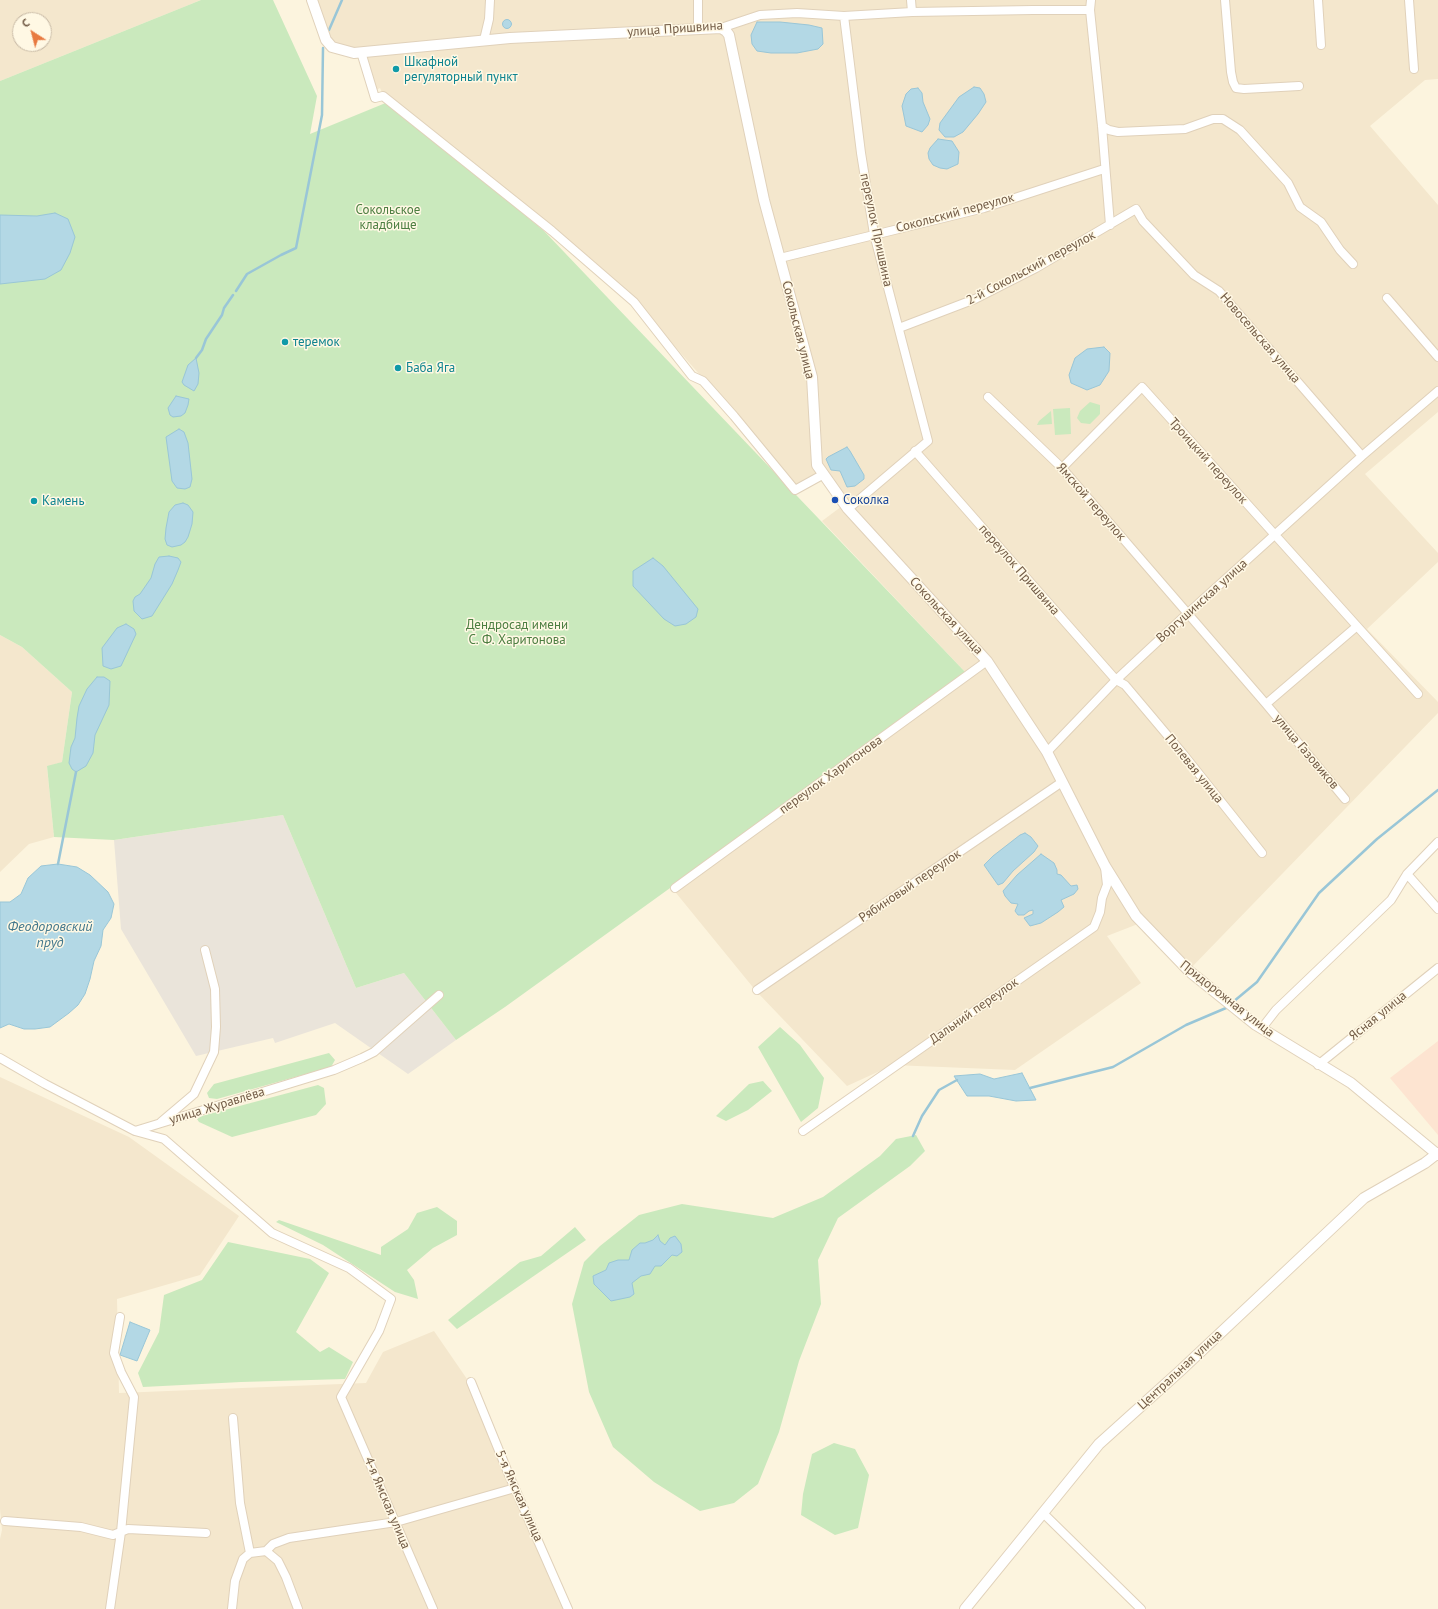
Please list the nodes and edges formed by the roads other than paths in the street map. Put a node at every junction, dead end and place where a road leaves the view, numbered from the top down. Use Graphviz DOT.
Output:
graph roads {
  1 [pos="312,0"];
  2 [pos="490,0"];
  3 [pos="698,0"];
  4 [pos="912,0"];
  5 [pos="1091,0"];
  6 [pos="1225,0"];
  7 [pos="1318,0"];
  8 [pos="1409,0"];
  9 [pos="1090,10"];
  10 [pos="912,12"];
  11 [pos="844,16"];
  12 [pos="721,28"];
  13 [pos="698,29"];
  14 [pos="484,40"];
  15 [pos="1321,45"];
  16 [pos="361,52"];
  17 [pos="1414,69"];
  18 [pos="1299,86"];
  19 [pos="1102,126"];
  20 [pos="1104,169"];
  21 [pos="1136,209"];
  22 [pos="1110,226"];
  23 [pos="874,234"];
  24 [pos="780,258"];
  25 [pos="1353,264"];
  26 [pos="1387,298"];
  27 [pos="899,328"];
  28 [pos="1438,357"];
  29 [pos="1438,391"];
  30 [pos="988,397"];
  31 [pos="915,452"];
  32 [pos="1362,456"];
  33 [pos="1062,468"];
  34 [pos="824,474"];
  35 [pos="848,509"];
  36 [pos="1274,535"];
  37 [pos="1187,614"];
  38 [pos="1356,627"];
  39 [pos="987,661"];
  40 [pos="1116,680"];
  41 [pos="1125,685"];
  42 [pos="1418,694"];
  43 [pos="1266,704"];
  44 [pos="1047,752"];
  45 [pos="1062,782"];
  46 [pos="1345,799"];
  47 [pos="1438,842"];
  48 [pos="1262,853"];
  49 [pos="1105,866"];
  50 [pos="1407,874"];
  51 [pos="675,888"];
  52 [pos="1438,909"];
  53 [pos="204,950"];
  54 [pos="1438,968"];
  55 [pos="757,990"];
  56 [pos="439,995"];
  57 [pos="1262,1028"];
  58 [pos="0,1058"];
  59 [pos="1318,1064"];
  60 [pos="158,1125"];
  61 [pos="135,1131"];
  62 [pos="803,1131"];
  63 [pos="1438,1154"];
  64 [pos="120,1317"];
  65 [pos="471,1382"];
  66 [pos="234,1418"];
  67 [pos="515,1488"];
  68 [pos="1043,1513"];
  69 [pos="5,1521"];
  70 [pos="396,1522"];
  71 [pos="121,1532"];
  72 [pos="206,1533"];
  73 [pos="266,1551"];
  74 [pos="250,1553"];
  75 [pos="110,1609"];
  76 [pos="232,1609"];
  77 [pos="298,1609"];
  78 [pos="433,1609"];
  79 [pos="568,1609"];
  80 [pos="965,1609"];
  81 [pos="1141,1609"];
  1 -- 16 [label="street, улица Пришвина"];
  2 -- 14 [label="street"];
  3 -- 13 [label="street"];
  4 -- 10 [label="street"];
  5 -- 9 [label="street"];
  6 -- 18 [label="street"];
  7 -- 15 [label="street"];
  8 -- 17 [label="street"];
  9 -- 10 [label="street, улица Пришвина"];
  9 -- 19 [label="street"];
  10 -- 11 [label="street, улица Пришвина"];
  11 -- 12 [label="street, улица Пришвина"];
  11 -- 23 [label="street, переулок Пришвина"];
  12 -- 13 [label="street, улица Пришвина"];
  12 -- 24 [label="street, Сокольская улица"];
  13 -- 14 [label="street, улица Пришвина"];
  14 -- 16 [label="street, улица Пришвина"];
  16 -- 34 [label="street"];
  19 -- 20 [label="street"];
  19 -- 25 [label="street"];
  20 -- 22 [label="street"];
  20 -- 23 [label="street, Сокольский переулок"];
  21 -- 22 [label="street, 2-й Сокольский переулок"];
  21 -- 32 [label="street, Новосельская улица"];
  22 -- 27 [label="street, 2-й Сокольский переулок"];
  23 -- 24 [label="street, Сокольский переулок"];
  23 -- 27 [label="street, переулок Пришвина"];
  24 -- 34 [label="street, Сокольская улица"];
  26 -- 28 [label="street"];
  27 -- 31 [label="street, переулок Пришвина"];
  29 -- 32 [label="street, Воргушинская улица"];
  30 -- 33 [label="street, Ямской переулок"];
  31 -- 35 [label="street"];
  31 -- 40 [label="street, переулок Пришвина"];
  32 -- 36 [label="street, Воргушинская улица"];
  33 -- 36 [label="street, Троицкий переулок"];
  33 -- 37 [label="street, Ямской переулок"];
  34 -- 35 [label="street, Сокольская улица"];
  35 -- 39 [label="street, Сокольская улица"];
  36 -- 37 [label="street, Воргушинская улица"];
  36 -- 38 [label="street, Троицкий переулок"];
  37 -- 40 [label="street, Воргушинская улица"];
  37 -- 43 [label="street, Ямской переулок"];
  38 -- 42 [label="street, Троицкий переулок"];
  38 -- 43 [label="street"];
  39 -- 44 [label="street, Сокольская улица"];
  39 -- 51 [label="street, переулок Харитонова"];
  40 -- 41 [label="street, переулок Пришвина"];
  40 -- 44 [label="street, Воргушинская улица"];
  41 -- 48 [label="street, Полевая улица"];
  43 -- 46 [label="street, улица Газовиков"];
  44 -- 45 [label="street, Придорожная улица"];
  45 -- 49 [label="street, Придорожная улица"];
  45 -- 55 [label="street, Рябиновый переулок"];
  47 -- 50 [label="street"];
  49 -- 57 [label="street, Придорожная улица"];
  49 -- 62 [label="street, Дальний переулок"];
  50 -- 52 [label="street"];
  50 -- 57 [label="street"];
  53 -- 60 [label="street"];
  54 -- 59 [label="street, Ясная улица"];
  56 -- 60 [label="street, улица Журавлёва"];
  57 -- 59 [label="street, Придорожная улица"];
  58 -- 61 [label="street"];
  59 -- 63 [label="street, Придорожная улица"];
  60 -- 61 [label="street, улица Журавлёва"];
  61 -- 70 [label="street, 4-я Ямская улица"];
  63 -- 68 [label="street, Центральная улица"];
  64 -- 71 [label="street"];
  65 -- 67 [label="street, 5-я Ямская улица"];
  66 -- 74 [label="street"];
  67 -- 70 [label="street"];
  67 -- 79 [label="street, 5-я Ямская улица"];
  68 -- 80 [label="street, Центральная улица"];
  68 -- 81 [label="street"];
  69 -- 71 [label="street"];
  70 -- 73 [label="street"];
  70 -- 78 [label="street, 4-я Ямская улица"];
  71 -- 72 [label="street"];
  71 -- 75 [label="street"];
  73 -- 74 [label="street"];
  73 -- 77 [label="street"];
  74 -- 76 [label="street"];
}
